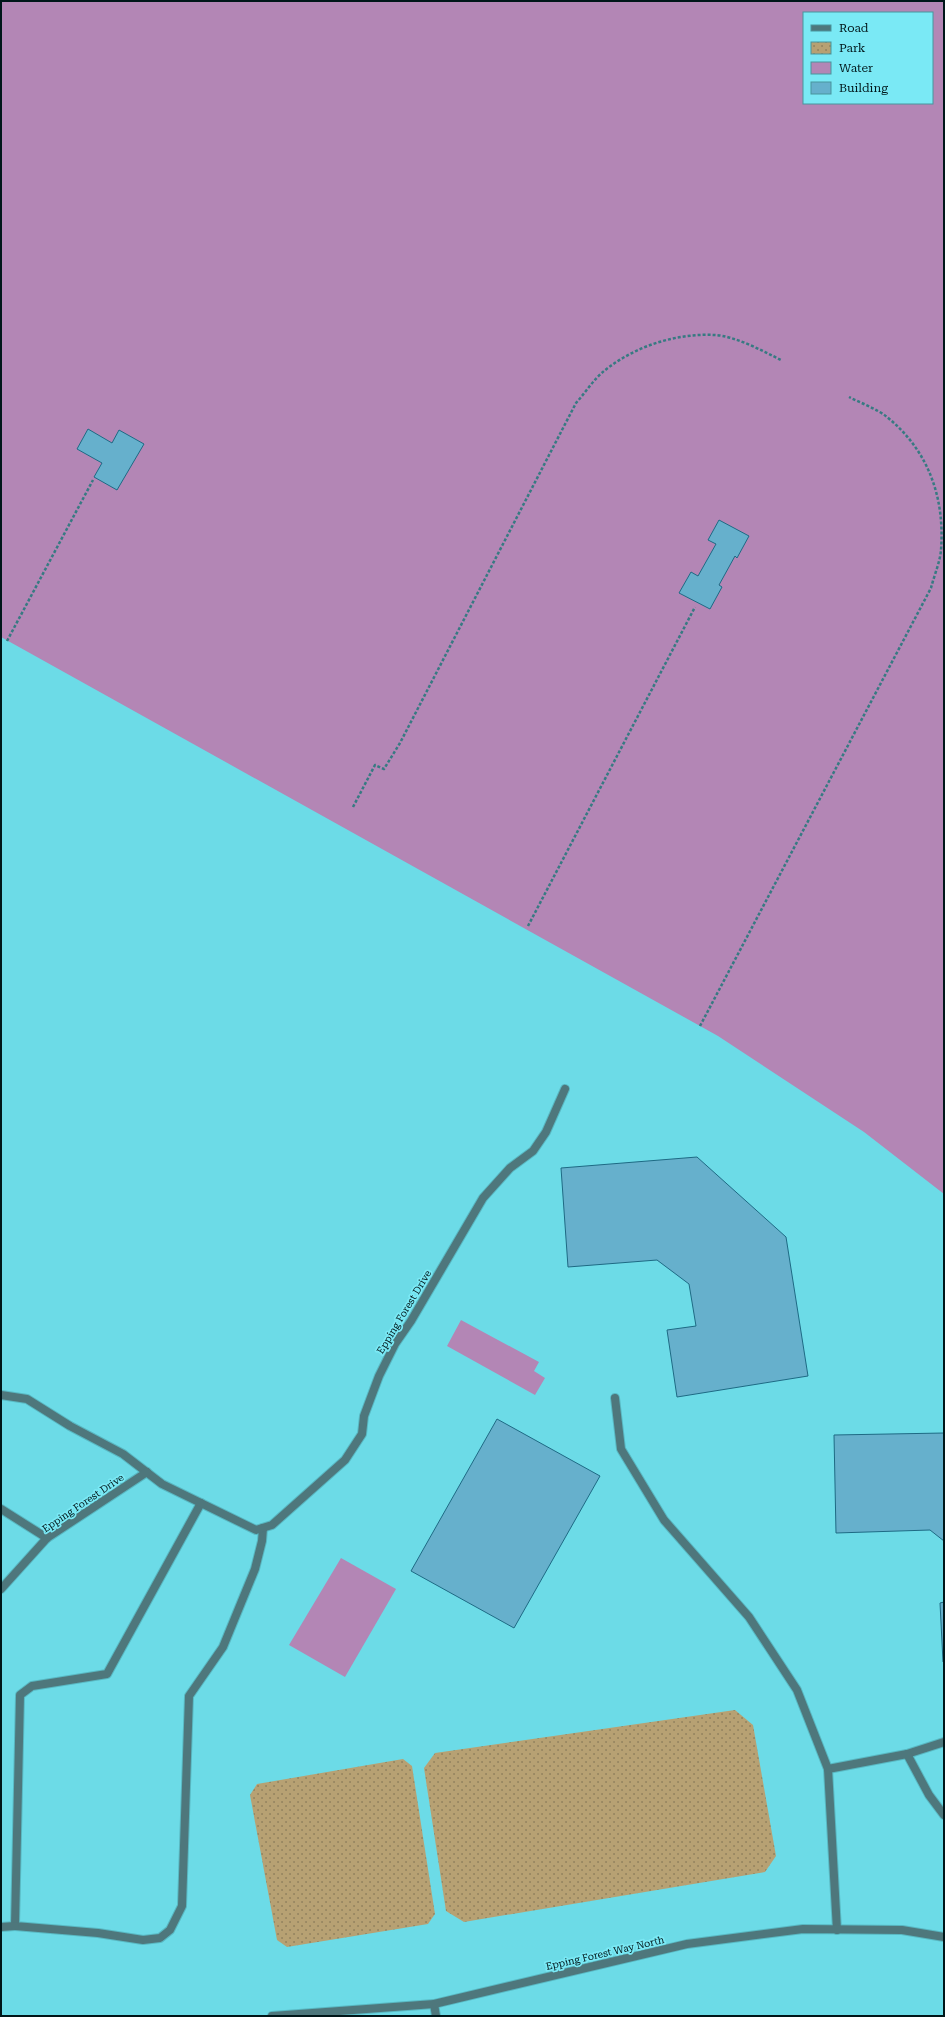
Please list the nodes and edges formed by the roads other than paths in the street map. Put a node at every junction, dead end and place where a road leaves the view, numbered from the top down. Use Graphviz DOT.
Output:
graph roads {
  1 [pos="565,1089"];
  2 [pos="1,1395"];
  3 [pos="615,1398"];
  4 [pos="147,1472"];
  5 [pos="201,1503"];
  6 [pos="1,1509"];
  7 [pos="263,1528"];
  8 [pos="47,1538"];
  9 [pos="1,1589"];
  10 [pos="944,1742"];
  11 [pos="907,1754"];
  12 [pos="828,1769"];
  13 [pos="944,1815"];
  14 [pos="15,1926"];
  15 [pos="1,1927"];
  16 [pos="838,1930"];
  17 [pos="944,1938"];
  18 [pos="434,2004"];
  19 [pos="272,2016"];
  20 [pos="436,2016"];
  1 -- 7 [label="street, Epping Forest Drive"];
  2 -- 4 [label="street"];
  3 -- 12 [label="street"];
  4 -- 5 [label="street"];
  4 -- 8 [label="street, Epping Forest Drive"];
  5 -- 7 [label="street"];
  5 -- 14 [label="street"];
  6 -- 8 [label="street"];
  7 -- 14 [label="street"];
  8 -- 9 [label="street, Epping Forest Drive"];
  10 -- 11 [label="street"];
  11 -- 12 [label="street"];
  11 -- 13 [label="street"];
  12 -- 16 [label="street"];
  14 -- 15 [label="street"];
  16 -- 17 [label="street, Epping Forest Way North"];
  16 -- 18 [label="street, Epping Forest Way North"];
  18 -- 19 [label="street, Epping Forest Way North"];
  18 -- 20 [label="street"];
}
